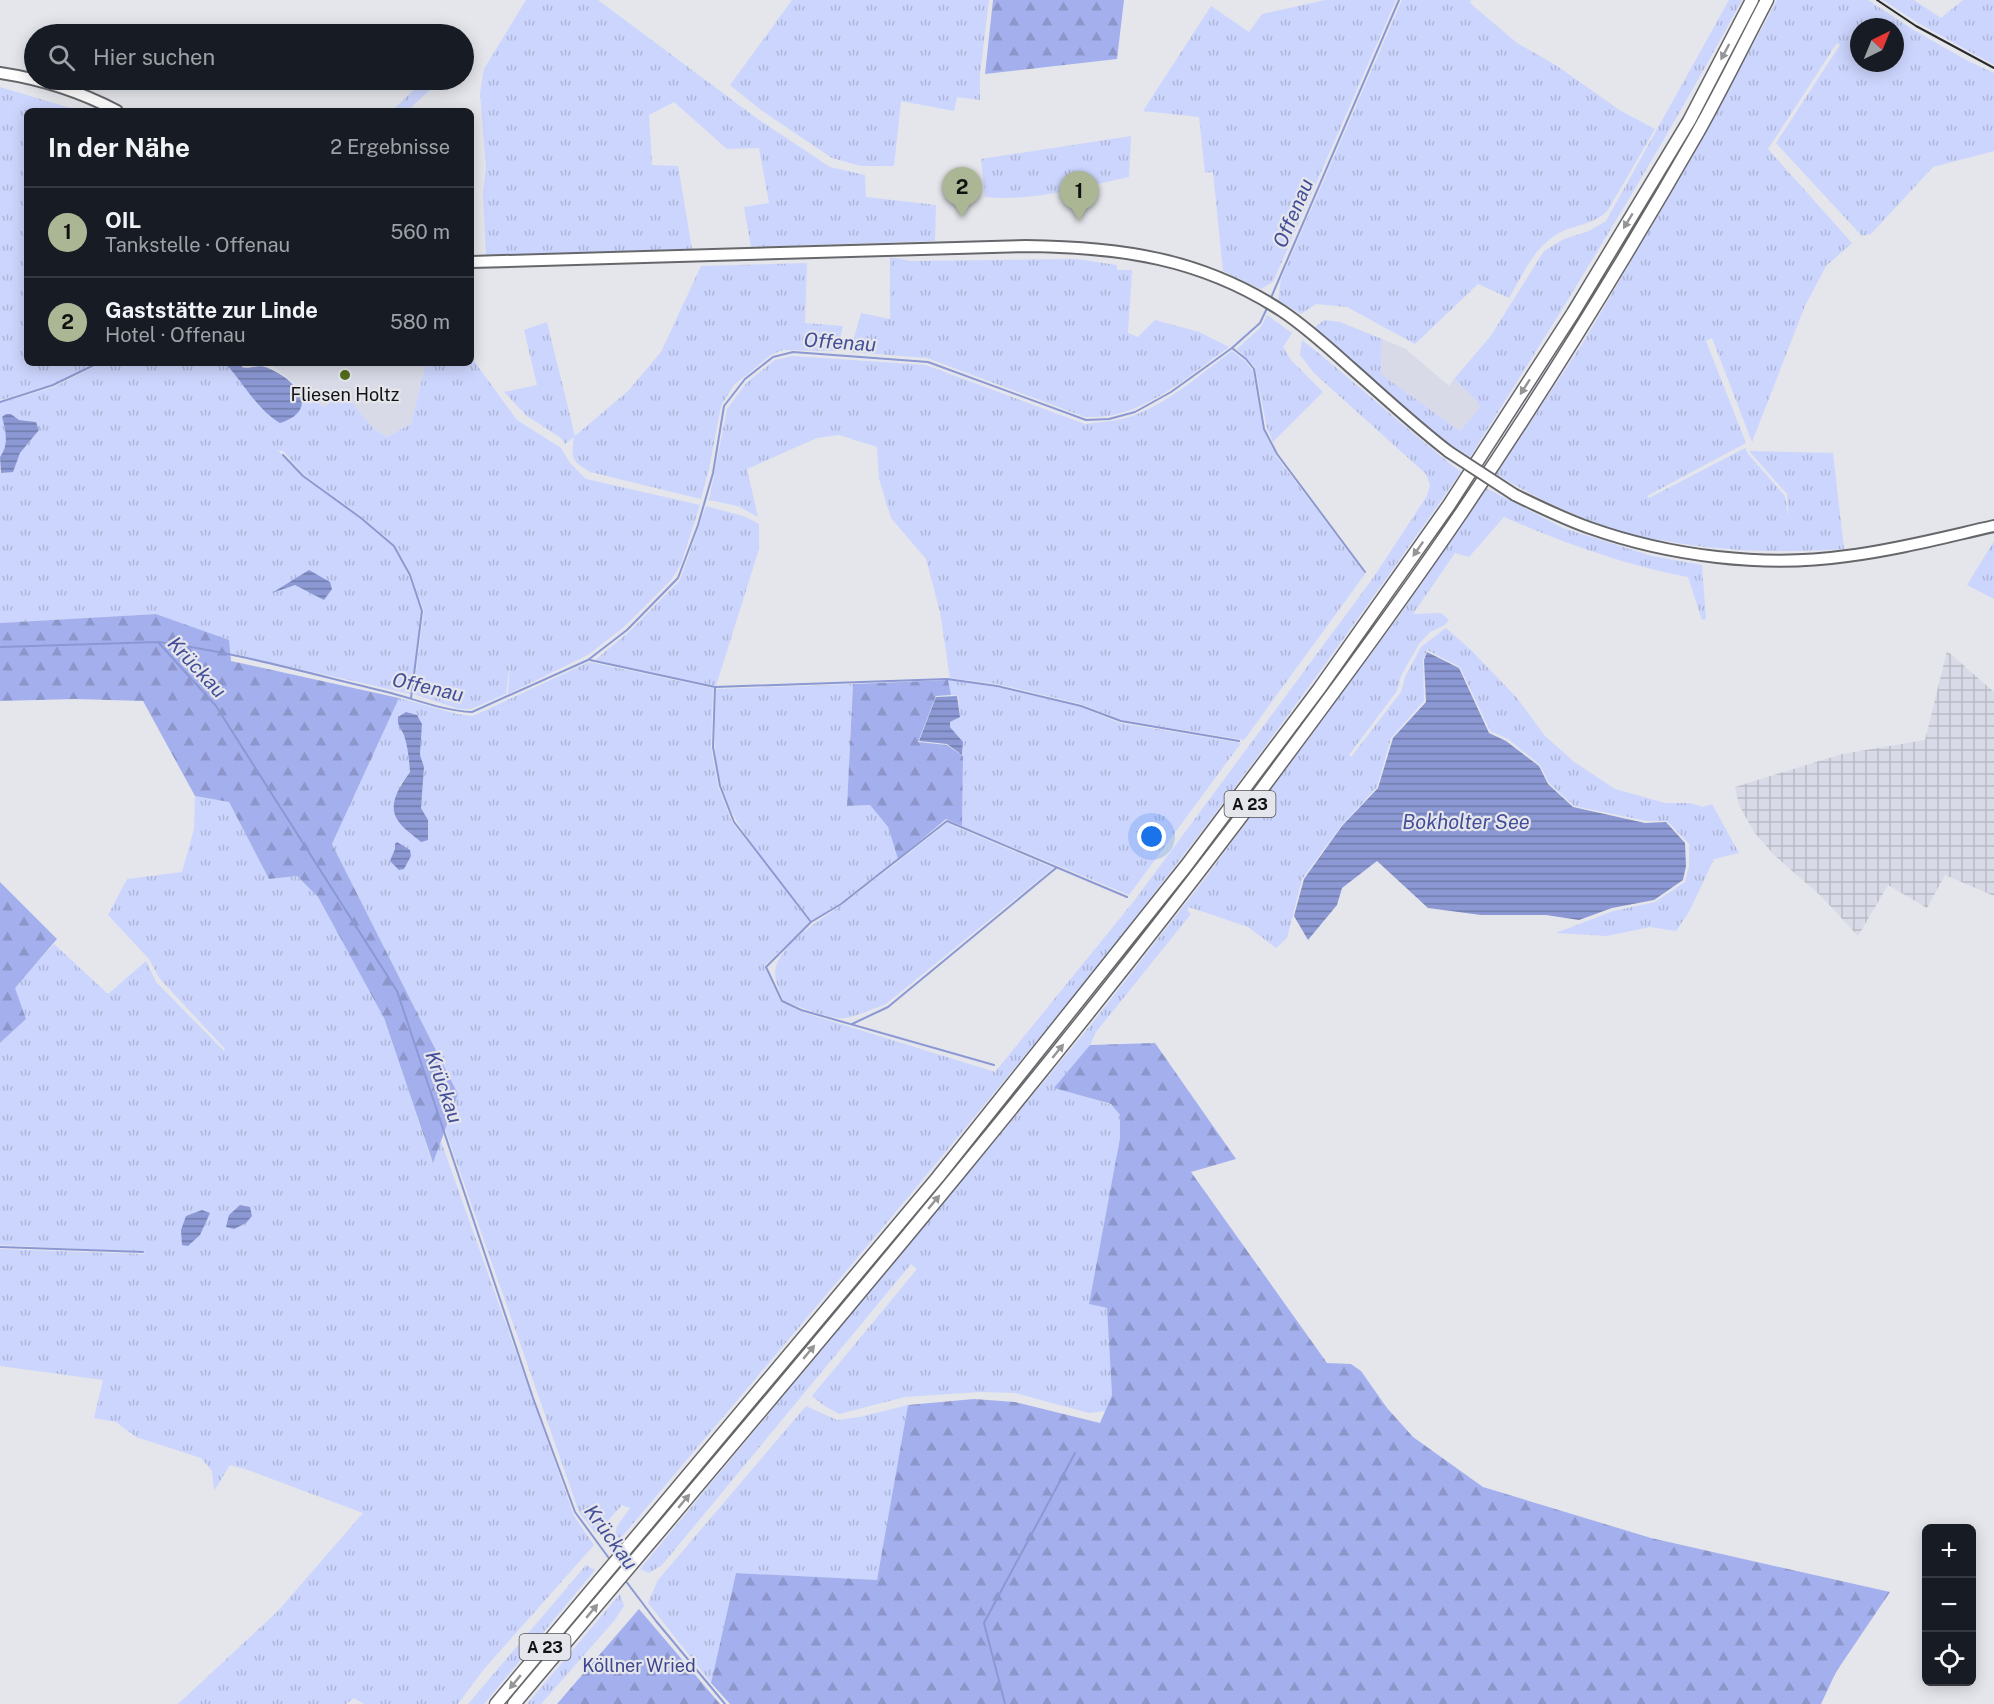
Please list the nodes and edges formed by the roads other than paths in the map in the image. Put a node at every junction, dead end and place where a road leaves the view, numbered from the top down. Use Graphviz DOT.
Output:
graph roads {
  1 [pos="1752,0"];
  2 [pos="1767,0"];
  3 [pos="5,74"];
  4 [pos="24,78"];
  5 [pos="66,90"];
  6 [pos="110,108"];
  7 [pos="474,262"];
  8 [pos="1994,526"];
  9 [pos="496,1704"];
  10 [pos="514,1704"];
  1 -- 9 [label="highway, A 23, one-way"];
  10 -- 2 [label="highway, A 23, one-way"];
  3 -- 4 [label="main road"];
  5 -- 6 [label="main road"];
  7 -- 8 [label="main road, bridge"];
}
